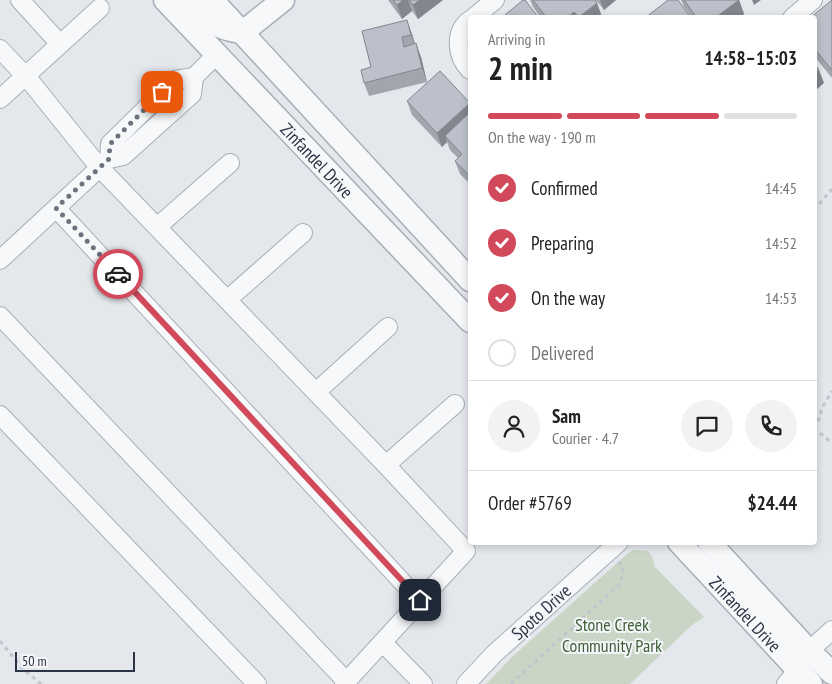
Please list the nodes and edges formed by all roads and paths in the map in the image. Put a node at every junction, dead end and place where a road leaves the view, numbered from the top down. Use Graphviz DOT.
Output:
graph roads {
  1 [pos="20,0"];
  2 [pos="165,0"];
  3 [pos="188,0"];
  4 [pos="212,0"];
  5 [pos="283,0"];
  6 [pos="495,0"];
  7 [pos="813,0"];
  8 [pos="100,8"];
  9 [pos="477,15"];
  10 [pos="796,15"];
  11 [pos="468,22"];
  12 [pos="243,32"];
  13 [pos="60,44"];
  14 [pos="0,49"];
  15 [pos="215,52"];
  16 [pos="468,67"];
  17 [pos="25,75"];
  18 [pos="0,99"];
  19 [pos="230,162"];
  20 [pos="104,163"];
  21 [pos="832,189"];
  22 [pos="396,199"];
  23 [pos="817,206"];
  24 [pos="56,208"];
  25 [pos="157,227"];
  26 [pos="303,233"];
  27 [pos="0,260"];
  28 [pos="468,278"];
  29 [pos="227,300"];
  30 [pos="0,316"];
  31 [pos="468,320"];
  32 [pos="388,327"];
  33 [pos="832,391"];
  34 [pos="316,392"];
  35 [pos="455,404"];
  36 [pos="0,415"];
  37 [pos="817,425"];
  38 [pos="817,430"];
  39 [pos="832,443"];
  40 [pos="386,465"];
  41 [pos="468,544"];
  42 [pos="616,545"];
  43 [pos="682,545"];
  44 [pos="712,545"];
  45 [pos="471,547"];
  46 [pos="420,600"];
  47 [pos="832,630"];
  48 [pos="0,641"];
  49 [pos="383,642"];
  50 [pos="809,651"];
  51 [pos="832,673"];
  52 [pos="798,680"];
  53 [pos="345,683"];
  54 [pos="41,684"];
  55 [pos="257,684"];
  56 [pos="423,684"];
  57 [pos="466,684"];
  58 [pos="511,684"];
  1 -- 13 [label="street"];
  2 -- 15 [label="street, Zinfandel Drive"];
  3 -- 12 [label="street"];
  4 -- 12 [label="street, Zinfandel Drive"];
  5 -- 12 [label="street"];
  6 -- 9 [label="street"];
  7 -- 10 [label="street"];
  8 -- 13 [label="street"];
  11 -- 16 [label="street"];
  12 -- 22 [label="street, Zinfandel Drive"];
  13 -- 17 [label="street"];
  14 -- 17 [label="street"];
  15 -- 20 [label="street"];
  15 -- 22 [label="street"];
  15 -- 31 [label="street, Zinfandel Drive"];
  17 -- 18 [label="street"];
  17 -- 20 [label="street"];
  19 -- 25 [label="street"];
  20 -- 24 [label="street"];
  20 -- 25 [label="street"];
  21 -- 23 [label="path"];
  22 -- 28 [label="street, Zinfandel Drive"];
  24 -- 27 [label="street"];
  24 -- 46 [label="street"];
  25 -- 29 [label="street"];
  26 -- 29 [label="street"];
  29 -- 34 [label="street"];
  30 -- 53 [label="street"];
  32 -- 34 [label="street"];
  33 -- 37 [label="path"];
  34 -- 40 [label="street"];
  35 -- 40 [label="street"];
  36 -- 55 [label="street"];
  38 -- 39 [label="path"];
  40 -- 41 [label="street"];
  42 -- 57 [label="street, Spoto Drive"];
  42 -- 58 [label="path"];
  43 -- 52 [label="street, Zinfandel Drive"];
  44 -- 50 [label="street, Zinfandel Drive"];
  45 -- 46 [label="street"];
  46 -- 49 [label="street"];
  47 -- 50 [label="street"];
  48 -- 54 [label="path"];
  49 -- 53 [label="street"];
  49 -- 56 [label="street"];
  50 -- 51 [label="street, Zinfandel Drive"];
}
